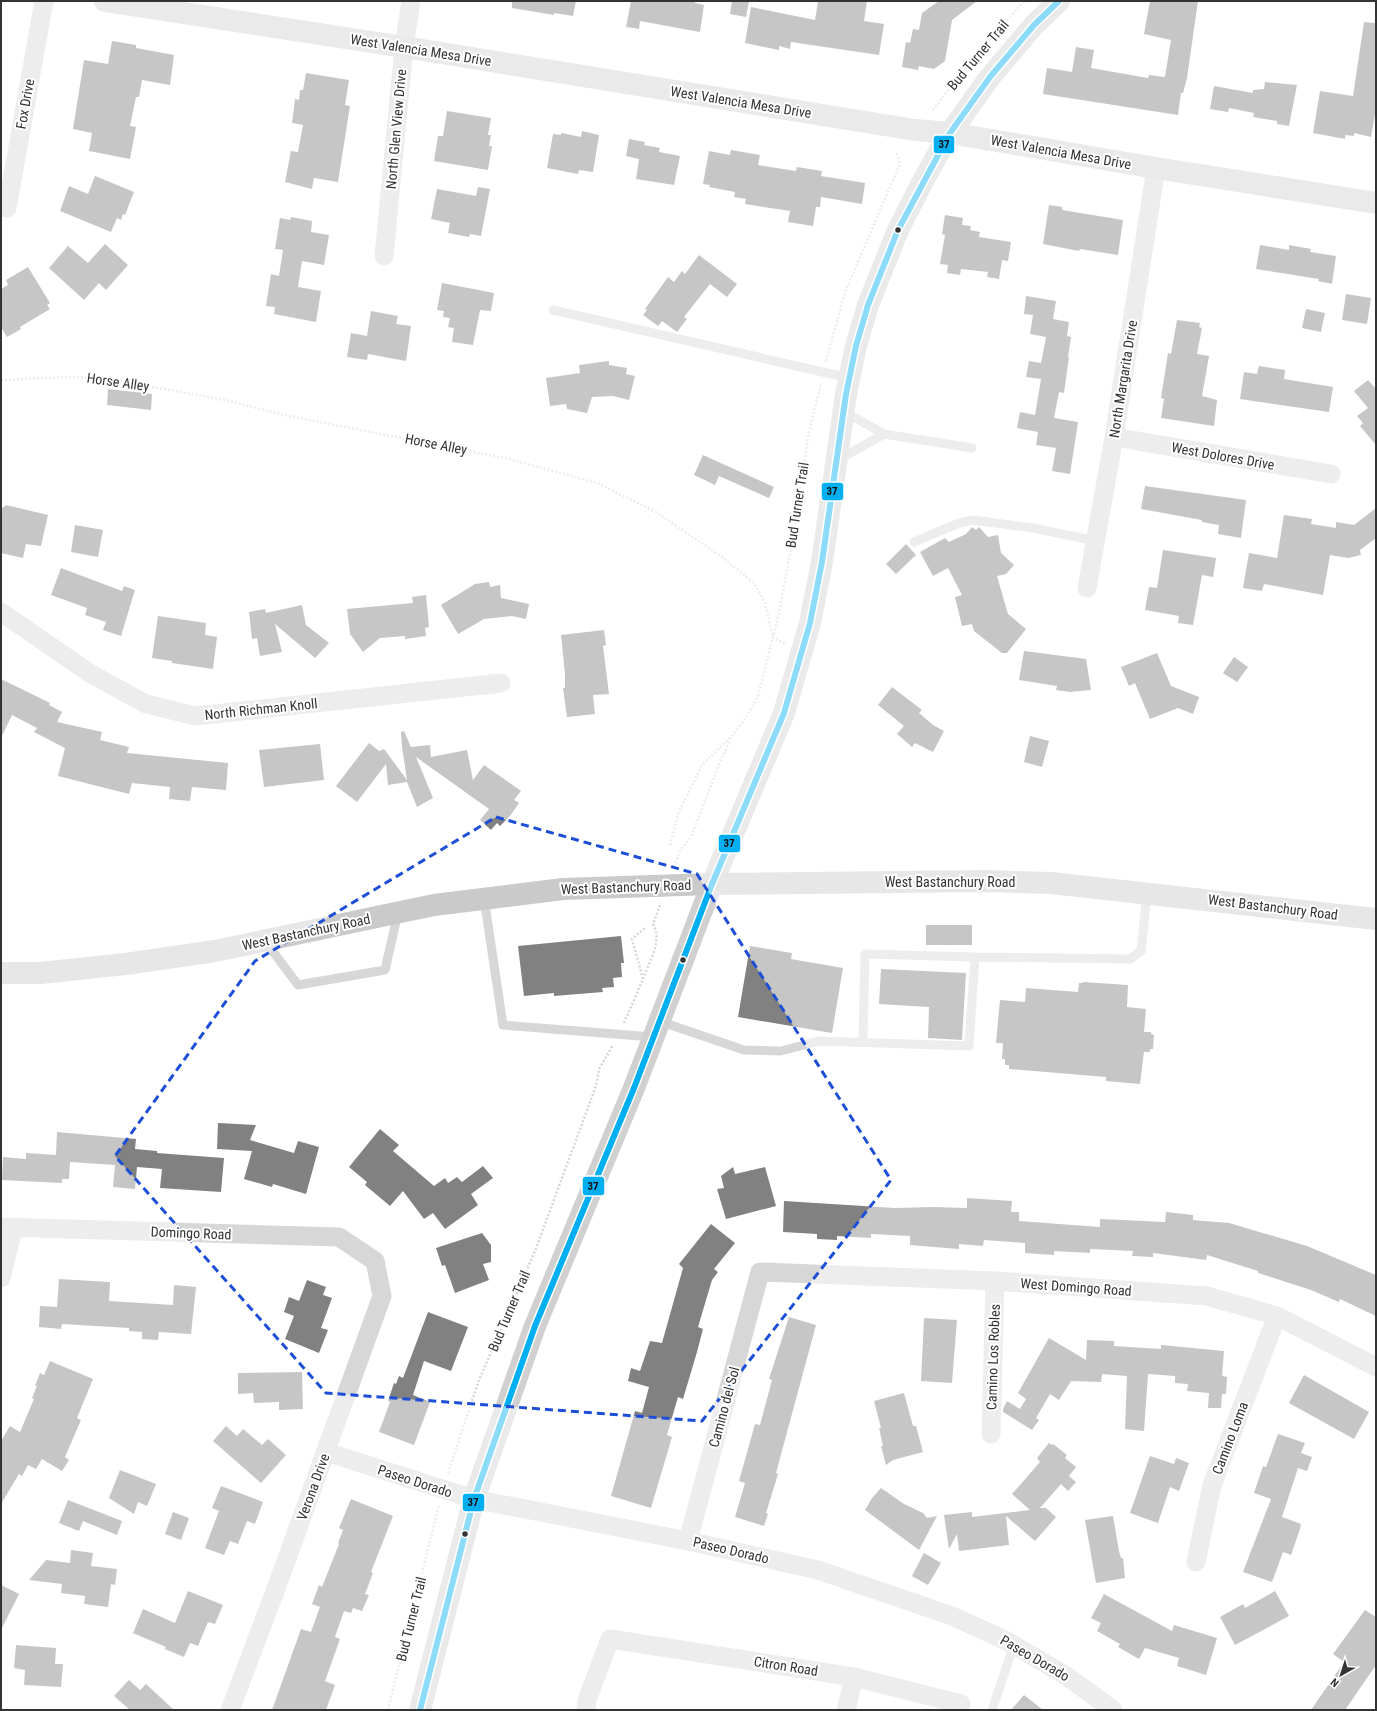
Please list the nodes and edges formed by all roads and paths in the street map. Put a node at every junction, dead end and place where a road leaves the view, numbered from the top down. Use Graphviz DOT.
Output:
graph roads {
  1 [pos="44,1"];
  2 [pos="105,1"];
  3 [pos="411,1"];
  4 [pos="1024,1"];
  5 [pos="1059,1"];
  6 [pos="404,46"];
  7 [pos="933,110"];
  8 [pos="950,133"];
  9 [pos="896,152"];
  10 [pos="1156,168"];
  11 [pos="1376,202"];
  12 [pos="7,208"];
  13 [pos="384,256"];
  14 [pos="553,310"];
  15 [pos="824,372"];
  16 [pos="849,378"];
  17 [pos="1,380"];
  18 [pos="843,411"];
  19 [pos="884,434"];
  20 [pos="1114,438"];
  21 [pos="972,448"];
  22 [pos="836,462"];
  23 [pos="1332,474"];
  24 [pos="1096,541"];
  25 [pos="914,542"];
  26 [pos="1087,588"];
  27 [pos="1,612"];
  28 [pos="773,638"];
  29 [pos="802,650"];
  30 [pos="501,683"];
  31 [pos="733,736"];
  32 [pos="670,845"];
  33 [pos="712,884"];
  34 [pos="668,885"];
  35 [pos="1147,893"];
  36 [pos="484,898"];
  37 [pos="398,912"];
  38 [pos="1376,919"];
  39 [pos="646,927"];
  40 [pos="264,940"];
  41 [pos="975,957"];
  42 [pos="1,973"];
  43 [pos="643,980"];
  44 [pos="656,1029"];
  45 [pos="619,1034"];
  46 [pos="863,1042"];
  47 [pos="7,1228"];
  48 [pos="375,1261"];
  49 [pos="760,1272"];
  50 [pos="1,1278"];
  51 [pos="995,1281"];
  52 [pos="1277,1316"];
  53 [pos="1376,1367"];
  54 [pos="991,1434"];
  55 [pos="326,1452"];
  56 [pos="443,1490"];
  57 [pos="474,1499"];
  58 [pos="688,1541"];
  59 [pos="1196,1562"];
  60 [pos="1014,1645"];
  61 [pos="854,1676"];
  62 [pos="961,1704"];
  63 [pos="230,1710"];
  64 [pos="388,1710"];
  65 [pos="420,1710"];
  66 [pos="586,1710"];
  67 [pos="846,1710"];
  68 [pos="992,1710"];
  69 [pos="1113,1710"];
  1 -- 12 [label="street, Fox Drive"];
  2 -- 6 [label="main road, West Valencia Mesa Drive"];
  3 -- 6 [label="street, North Glen View Drive"];
  4 -- 7 [label="path, Bud Turner Trail"];
  5 -- 8 [label="main road"];
  6 -- 8 [label="main road, West Valencia Mesa Drive"];
  6 -- 13 [label="street, North Glen View Drive"];
  8 -- 10 [label="main road, West Valencia Mesa Drive"];
  8 -- 16 [label="main road"];
  9 -- 15 [label="path, Bud Turner Trail"];
  10 -- 11 [label="main road, West Valencia Mesa Drive"];
  10 -- 20 [label="street, North Margarita Drive"];
  14 -- 15 [label="lane"];
  15 -- 16 [label="lane"];
  15 -- 28 [label="path, Bud Turner Trail"];
  16 -- 18 [label="main road"];
  17 -- 28 [label="path, Horse Alley"];
  18 -- 19 [label="lane"];
  18 -- 22 [label="main road"];
  19 -- 21 [label="lane"];
  19 -- 22 [label="lane"];
  20 -- 23 [label="street, West Dolores Drive"];
  20 -- 24 [label="street, North Margarita Drive"];
  22 -- 29 [label="main road"];
  24 -- 25 [label="lane"];
  24 -- 26 [label="street, North Margarita Drive"];
  27 -- 30 [label="street, North Richman Knoll"];
  28 -- 29 [label="path"];
  28 -- 31 [label="path, Bud Turner Trail"];
  29 -- 33 [label="main road"];
  31 -- 32 [label="path, Bud Turner Trail"];
  31 -- 34 [label="path, Bud Turner Trail"];
  33 -- 34 [label="main road, West Bastanchury Road"];
  33 -- 35 [label="main road, West Bastanchury Road"];
  33 -- 44 [label="main road"];
  34 -- 36 [label="main road, West Bastanchury Road"];
  34 -- 43 [label="path, Bud Turner Trail"];
  35 -- 38 [label="main road, West Bastanchury Road"];
  35 -- 41 [label="lane"];
  36 -- 37 [label="main road, West Bastanchury Road"];
  36 -- 45 [label="lane"];
  37 -- 40 [label="main road, West Bastanchury Road"];
  37 -- 40 [label="lane"];
  39 -- 43 [label="path"];
  40 -- 42 [label="main road, West Bastanchury Road"];
  41 -- 46 [label="lane"];
  41 -- 46 [label="lane"];
  43 -- 45 [label="path, Bud Turner Trail"];
  44 -- 45 [label="lane"];
  44 -- 46 [label="lane"];
  44 -- 57 [label="main road"];
  45 -- 56 [label="path, Bud Turner Trail"];
  47 -- 48 [label="street, Domingo Road"];
  47 -- 50 [label="street"];
  48 -- 55 [label="street, Verona Drive"];
  49 -- 51 [label="street, West Domingo Road"];
  49 -- 58 [label="street, Camino del Sol"];
  51 -- 52 [label="street, West Domingo Road"];
  51 -- 54 [label="street, Camino Los Robles"];
  52 -- 53 [label="street, West Domingo Road"];
  52 -- 59 [label="street, Camino Loma"];
  55 -- 56 [label="street, Paseo Dorado"];
  55 -- 63 [label="street, Verona Drive"];
  56 -- 57 [label="street, Paseo Dorado"];
  56 -- 64 [label="path, Bud Turner Trail"];
  57 -- 58 [label="street, Paseo Dorado"];
  57 -- 65 [label="main road"];
  58 -- 60 [label="street, Paseo Dorado"];
  60 -- 68 [label="lane"];
  60 -- 69 [label="street, Paseo Dorado"];
  61 -- 62 [label="street, Citron Road"];
  61 -- 66 [label="street, Citron Road"];
  61 -- 67 [label="street"];
}
